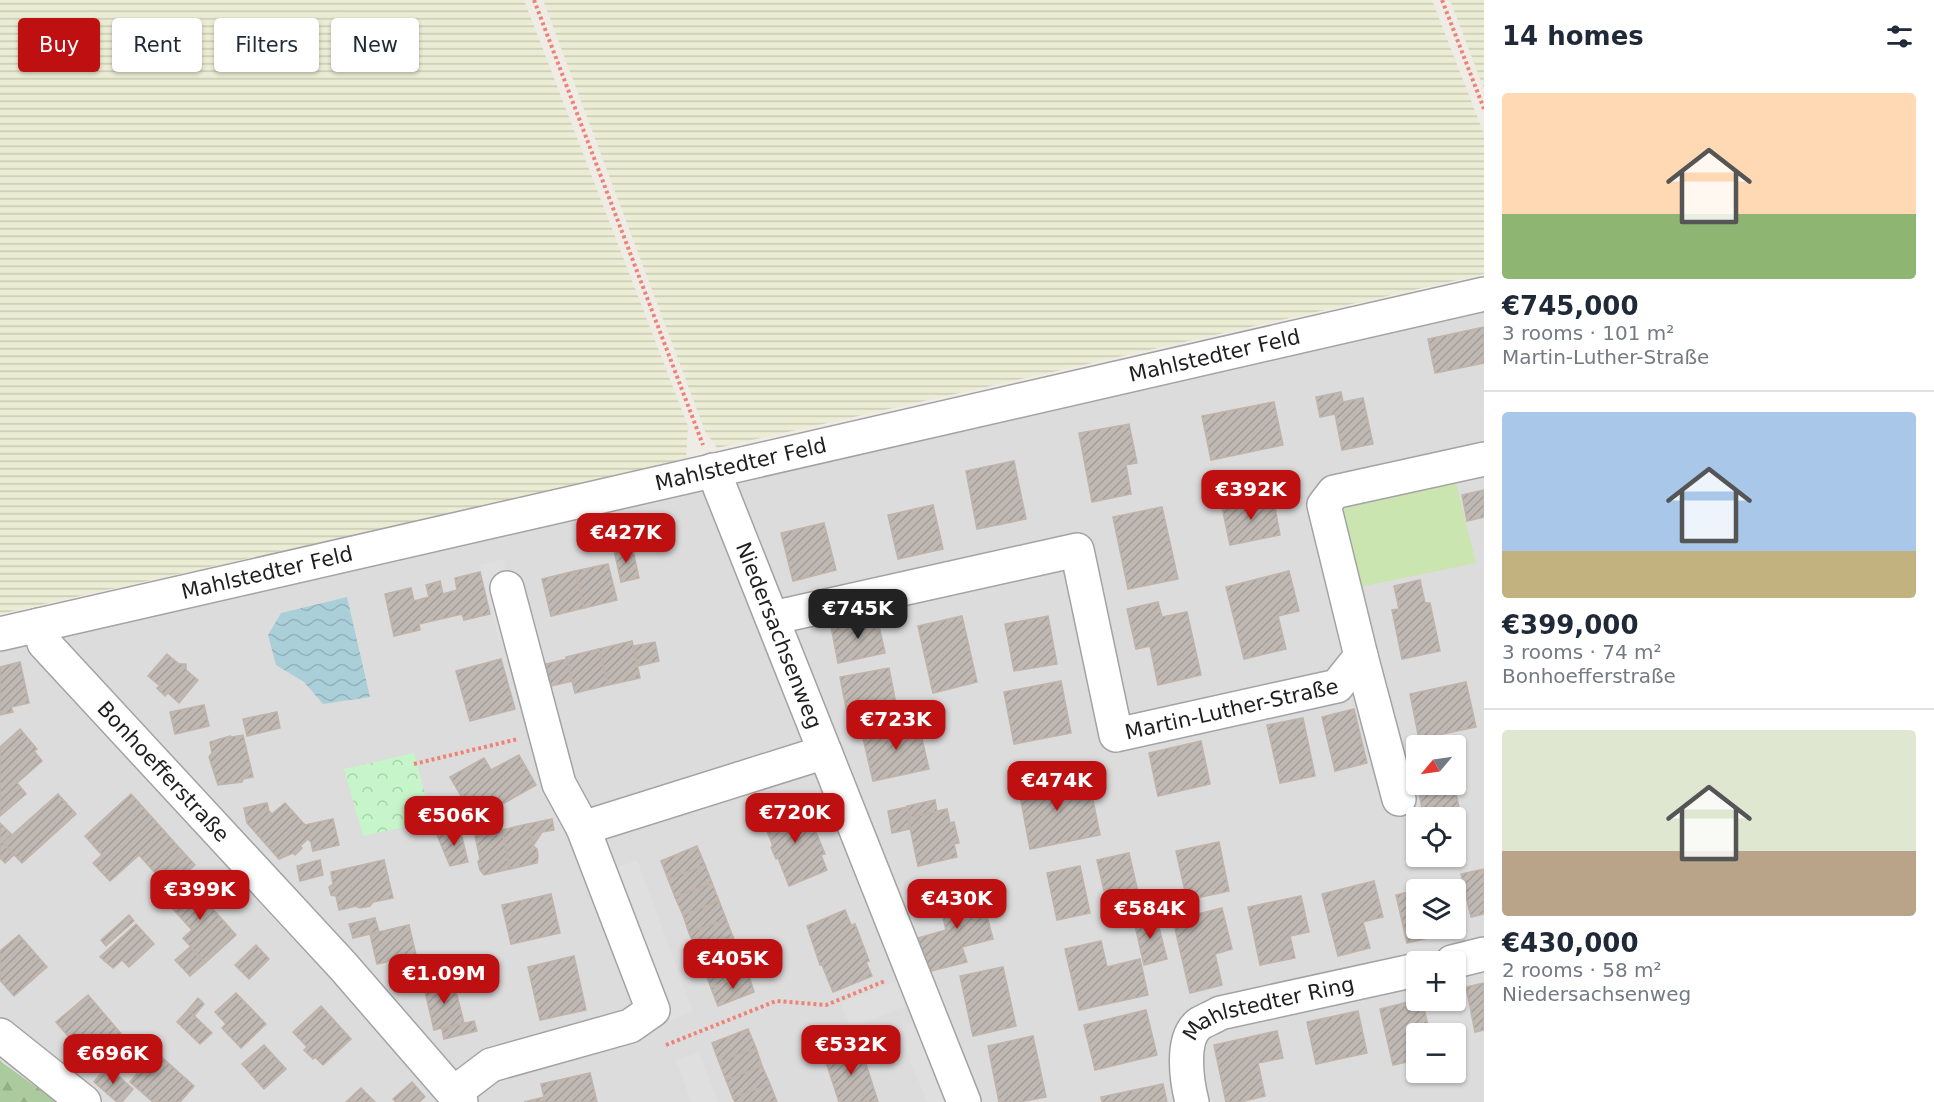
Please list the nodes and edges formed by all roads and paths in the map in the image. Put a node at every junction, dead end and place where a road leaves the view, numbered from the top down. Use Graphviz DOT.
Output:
graph roads {
  1 [pos="534,0"];
  2 [pos="1442,0"];
  3 [pos="1484,109"];
  4 [pos="1484,294"];
  5 [pos="1484,459"];
  6 [pos="713,470"];
  7 [pos="507,588"];
  8 [pos="772,618"];
  9 [pos="39,625"];
  10 [pos="0,634"];
  11 [pos="1361,656"];
  12 [pos="545,733"];
  13 [pos="825,752"];
  14 [pos="414,764"];
  15 [pos="1399,799"];
  16 [pos="583,828"];
  17 [pos="1484,954"];
  18 [pos="1466,958"];
  19 [pos="911,970"];
  20 [pos="1406,972"];
  21 [pos="0,1035"];
  22 [pos="666,1045"];
  23 [pos="458,1098"];
  24 [pos="84,1102"];
  25 [pos="963,1102"];
  26 [pos="1192,1102"];
  1 -- 6 [label="path"];
  2 -- 3 [label="path"];
  4 -- 6 [label="street, Mahlstedter Feld"];
  5 -- 11 [label="street, Martin-Luther-Straße"];
  6 -- 8 [label="street, Niedersachsenweg"];
  6 -- 9 [label="street, Mahlstedter Feld"];
  7 -- 12 [label="street"];
  8 -- 11 [label="street, Martin-Luther-Straße"];
  8 -- 13 [label="street, Niedersachsenweg"];
  9 -- 10 [label="street, Mahlstedter Feld"];
  9 -- 23 [label="street, Bonhoefferstraße"];
  11 -- 15 [label="street"];
  12 -- 14 [label="path"];
  12 -- 16 [label="street"];
  13 -- 16 [label="street"];
  13 -- 19 [label="street, Niedersachsenweg"];
  16 -- 23 [label="street"];
  17 -- 18 [label="street"];
  19 -- 22 [label="path"];
  19 -- 25 [label="street, Niedersachsenweg"];
  20 -- 26 [label="street, Mahlstedter Ring"];
  21 -- 24 [label="street"];
}
